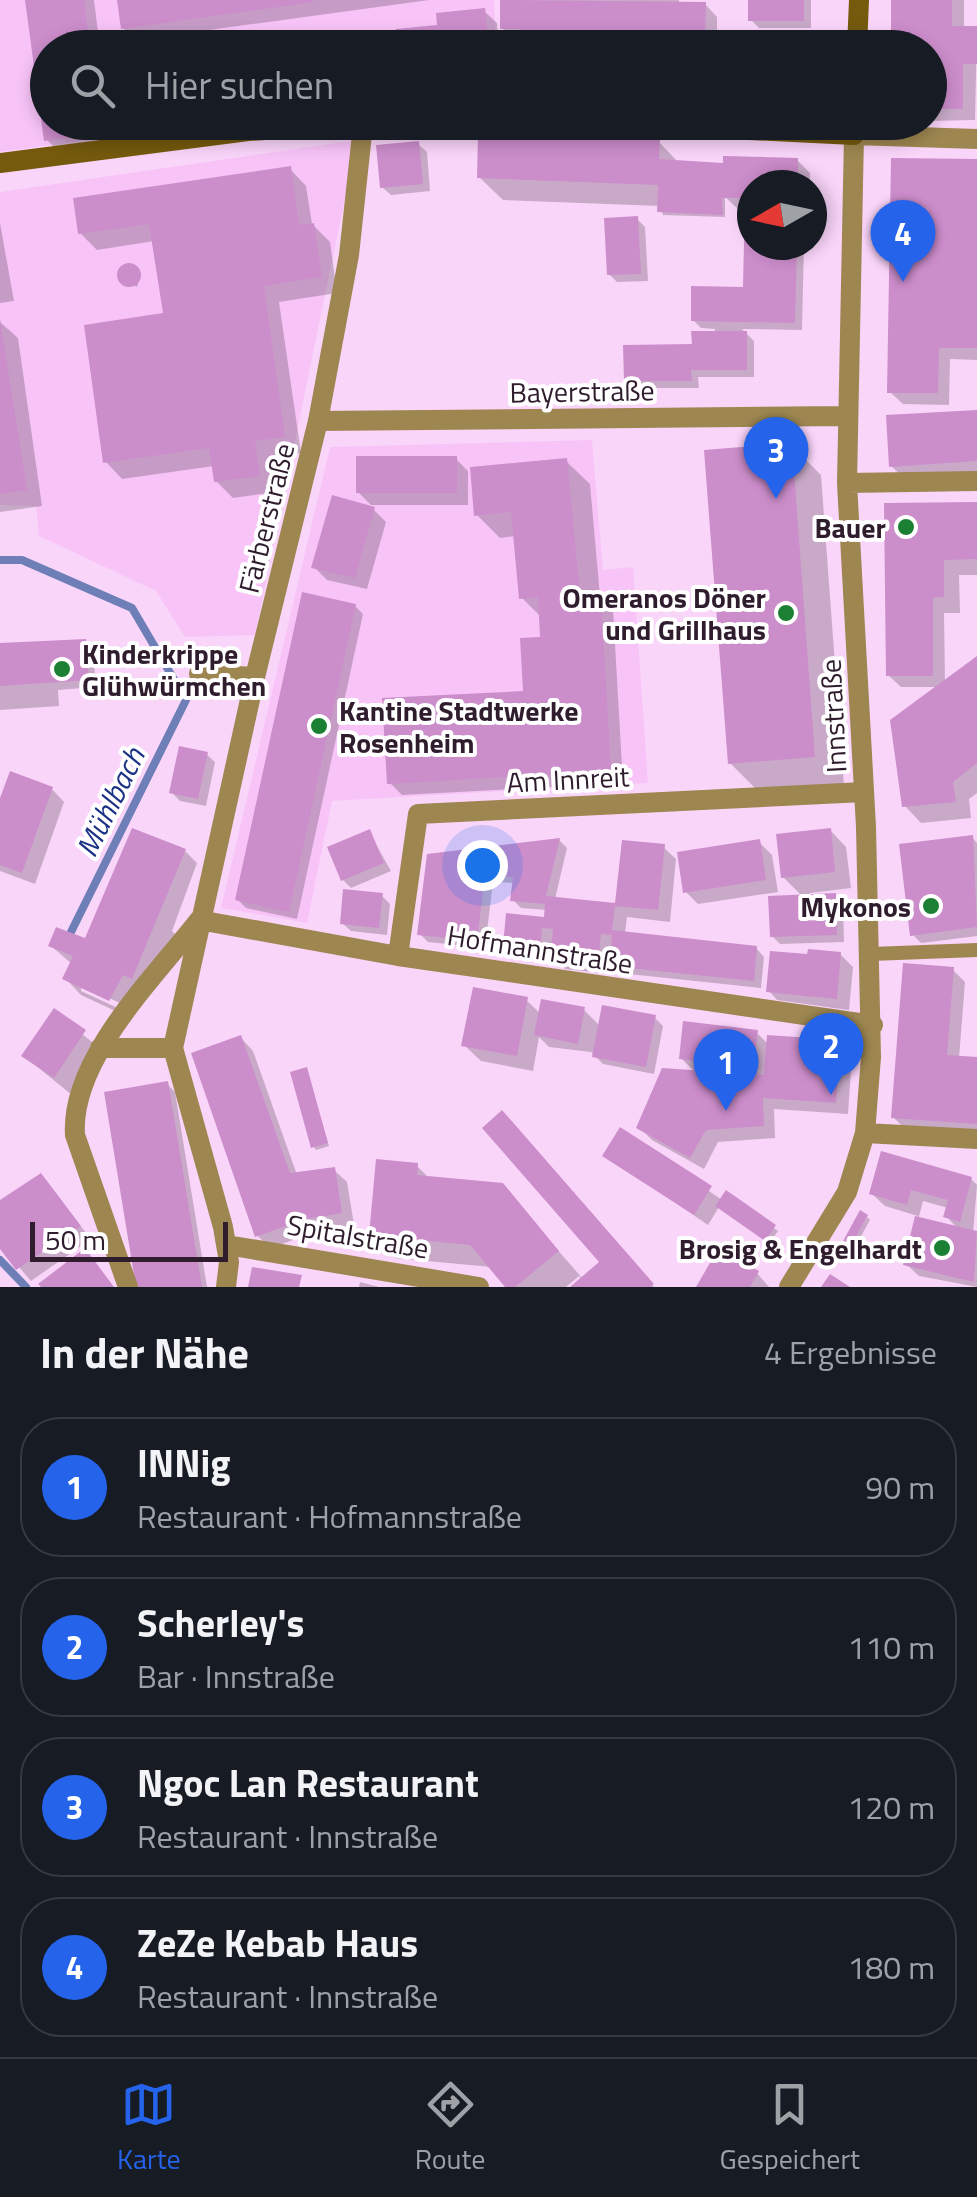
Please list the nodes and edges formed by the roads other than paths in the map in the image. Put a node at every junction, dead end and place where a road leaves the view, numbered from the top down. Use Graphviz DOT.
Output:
graph roads {
  1 [pos="858,0"];
  2 [pos="857,30"];
  3 [pos="947,137"];
  4 [pos="977,139"];
  5 [pos="186,140"];
  6 [pos="361,140"];
  7 [pos="854,140"];
  8 [pos="0,164"];
  9 [pos="846,416"];
  10 [pos="318,421"];
  11 [pos="977,480"];
  12 [pos="847,483"];
  13 [pos="199,674"];
  14 [pos="254,676"];
  15 [pos="864,792"];
  16 [pos="199,920"];
  17 [pos="977,950"];
  18 [pos="871,954"];
  19 [pos="398,956"];
  20 [pos="873,1025"];
  21 [pos="100,1048"];
  22 [pos="173,1048"];
  23 [pos="865,1133"];
  24 [pos="977,1139"];
  25 [pos="227,1244"];
  26 [pos="128,1287"];
  27 [pos="226,1287"];
  28 [pos="479,1287"];
  29 [pos="789,1287"];
  1 -- 2 [label="street"];
  3 -- 4 [label="street"];
  5 -- 8 [label="street"];
  6 -- 10 [label="street, Färberstraße"];
  7 -- 9 [label="street, Innstraße"];
  9 -- 10 [label="street, Bayerstraße"];
  9 -- 12 [label="street, Innstraße"];
  10 -- 14 [label="street, Färberstraße"];
  11 -- 12 [label="street"];
  12 -- 15 [label="street, Innstraße"];
  13 -- 14 [label="street"];
  14 -- 16 [label="street, Färberstraße"];
  15 -- 18 [label="street, Innstraße"];
  15 -- 19 [label="street, Am Innreit"];
  16 -- 19 [label="street, Hofmannstraße"];
  16 -- 21 [label="street, Färberstraße"];
  16 -- 22 [label="street, Färberstraße"];
  17 -- 18 [label="lane"];
  18 -- 20 [label="street, Innstraße"];
  19 -- 20 [label="street, Hofmannstraße"];
  20 -- 23 [label="street, Innstraße"];
  21 -- 22 [label="street"];
  21 -- 26 [label="street, Färberstraße"];
  22 -- 25 [label="street, Färberstraße"];
  23 -- 24 [label="street"];
  23 -- 29 [label="street, Innstraße"];
  25 -- 27 [label="street, Färberstraße"];
  25 -- 28 [label="street, Spitalstraße"];
}
